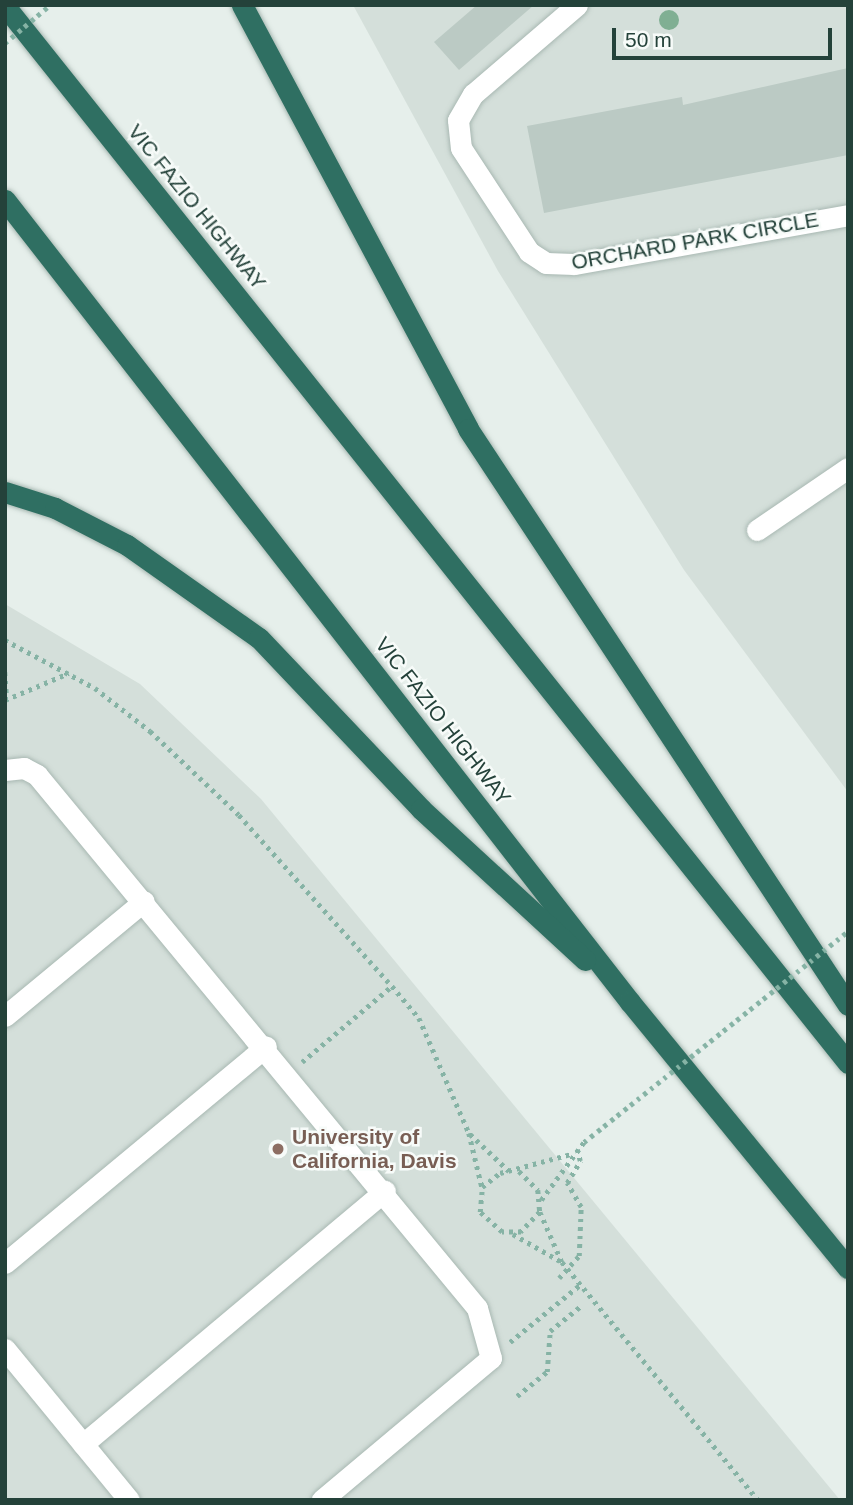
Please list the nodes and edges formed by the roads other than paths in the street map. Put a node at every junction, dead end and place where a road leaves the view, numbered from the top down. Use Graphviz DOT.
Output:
graph roads {
  1 [pos="242,5"];
  2 [pos="578,5"];
  3 [pos="5,6"];
  4 [pos="5,200"];
  5 [pos="5,210"];
  6 [pos="848,215"];
  7 [pos="36,238"];
  8 [pos="848,468"];
  9 [pos="5,492"];
  10 [pos="757,530"];
  11 [pos="5,770"];
  12 [pos="144,901"];
  13 [pos="630,1002"];
  14 [pos="848,1005"];
  15 [pos="5,1016"];
  16 [pos="266,1046"];
  17 [pos="848,1063"];
  18 [pos="384,1191"];
  19 [pos="5,1263"];
  20 [pos="848,1268"];
  21 [pos="5,1349"];
  22 [pos="83,1444"];
  23 [pos="129,1500"];
  24 [pos="322,1500"];
  1 -- 14 [label="highway"];
  2 -- 6 [label="street, ORCHARD PARK CIRCLE"];
  3 -- 17 [label="highway, VIC FAZIO HIGHWAY"];
  4 -- 7 [label="highway, VIC FAZIO HIGHWAY"];
  5 -- 7 [label="highway"];
  7 -- 13 [label="highway, VIC FAZIO HIGHWAY"];
  8 -- 10 [label="street"];
  9 -- 13 [label="highway"];
  11 -- 12 [label="street"];
  12 -- 15 [label="street"];
  12 -- 16 [label="street"];
  13 -- 20 [label="highway, VIC FAZIO HIGHWAY"];
  16 -- 18 [label="street"];
  16 -- 19 [label="street"];
  18 -- 22 [label="street"];
  18 -- 24 [label="street"];
  21 -- 22 [label="street"];
  22 -- 23 [label="street"];
}
